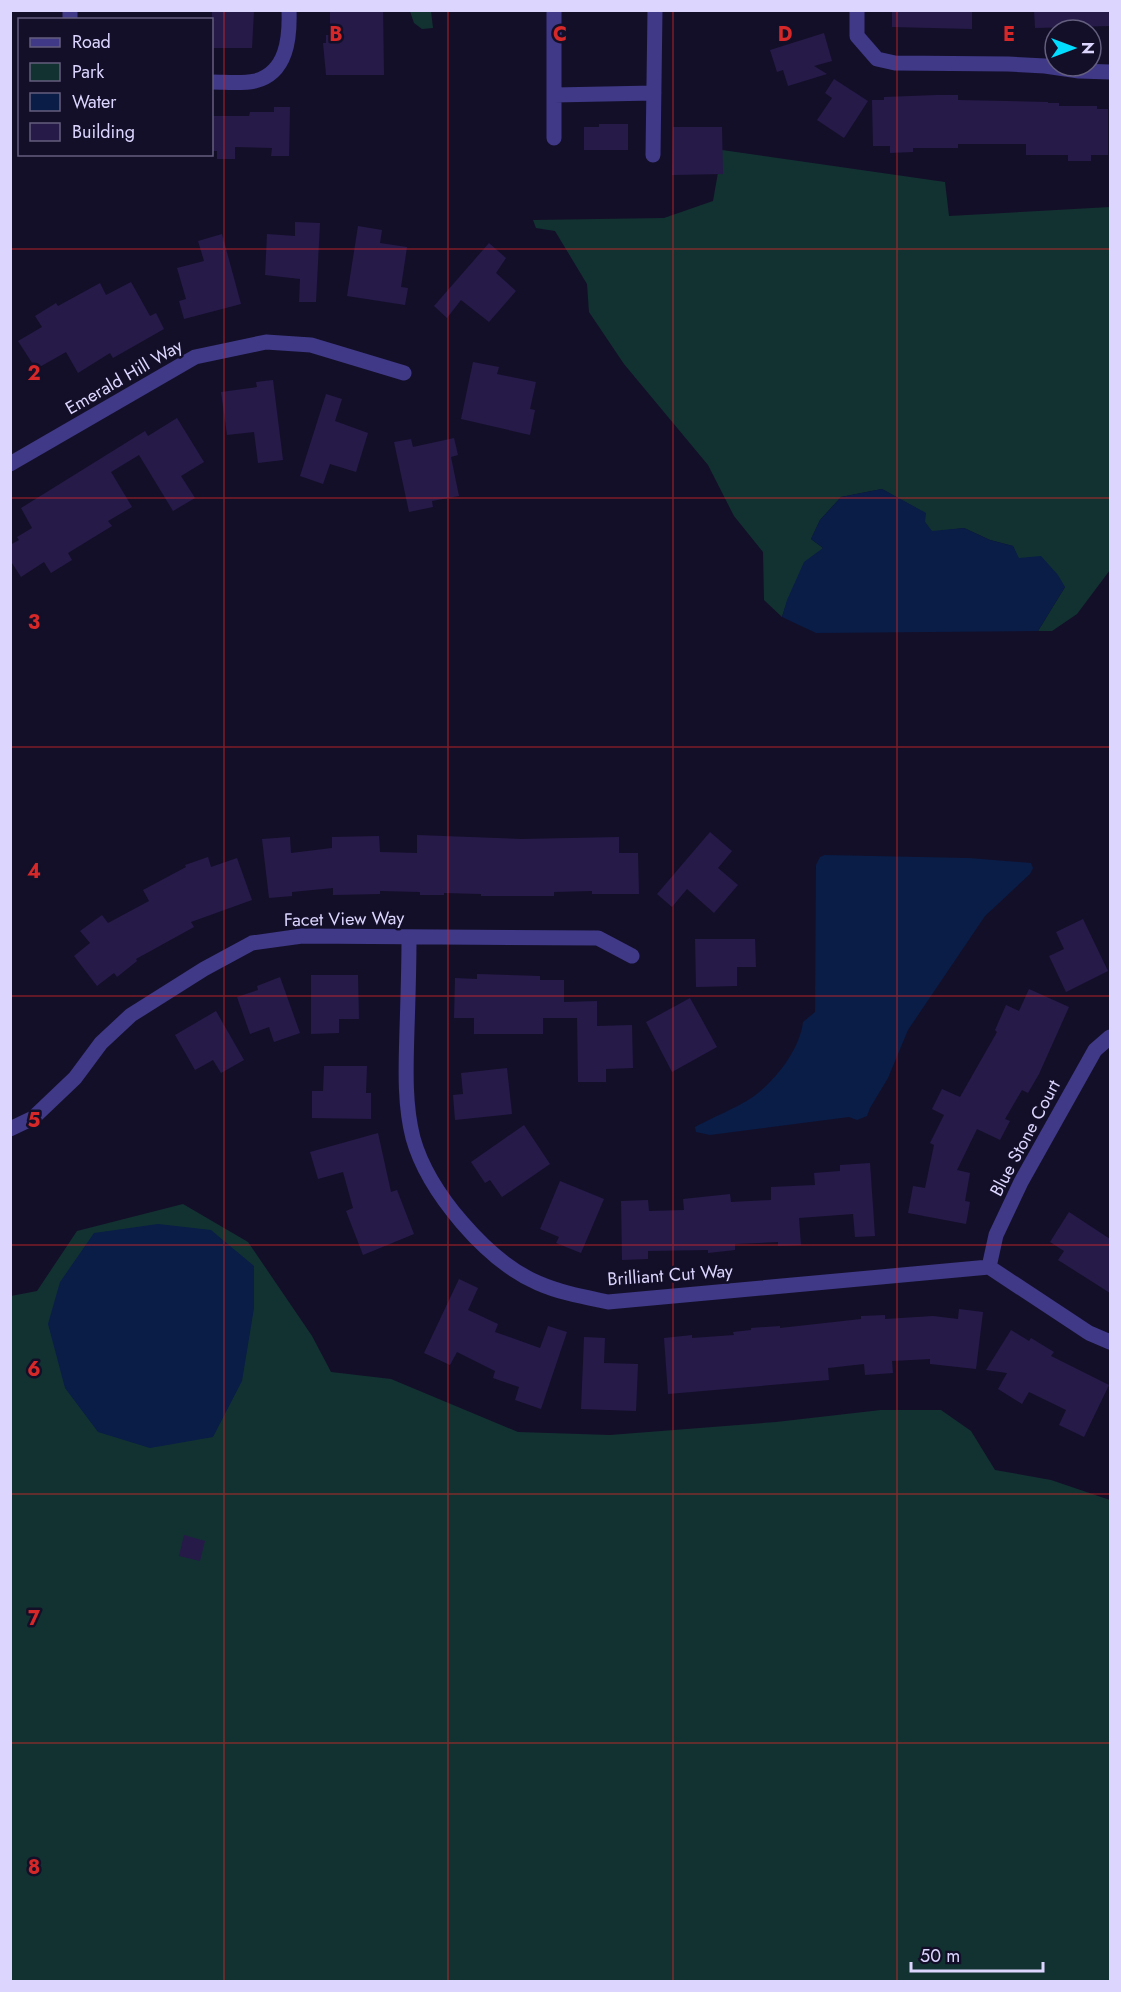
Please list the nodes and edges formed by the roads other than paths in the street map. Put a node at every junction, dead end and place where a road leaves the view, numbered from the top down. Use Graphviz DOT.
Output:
graph roads {
  1 [pos="289,10"];
  2 [pos="554,10"];
  3 [pos="655,10"];
  4 [pos="857,10"];
  5 [pos="1110,72"];
  6 [pos="213,82"];
  7 [pos="654,93"];
  8 [pos="554,95"];
  9 [pos="554,138"];
  10 [pos="653,155"];
  11 [pos="404,373"];
  12 [pos="10,464"];
  13 [pos="410,938"];
  14 [pos="632,956"];
  15 [pos="1110,1037"];
  16 [pos="10,1129"];
  17 [pos="989,1267"];
  18 [pos="1110,1342"];
  1 -- 6 [label="street"];
  2 -- 8 [label="street"];
  3 -- 7 [label="street"];
  4 -- 5 [label="street"];
  7 -- 8 [label="street"];
  7 -- 10 [label="street"];
  8 -- 9 [label="street"];
  11 -- 12 [label="street, Emerald Hill Way"];
  13 -- 14 [label="street, Facet View Way"];
  13 -- 16 [label="street, Facet View Way"];
  13 -- 17 [label="street, Brilliant Cut Way"];
  15 -- 17 [label="street, Blue Stone Court"];
  17 -- 18 [label="street"];
}
